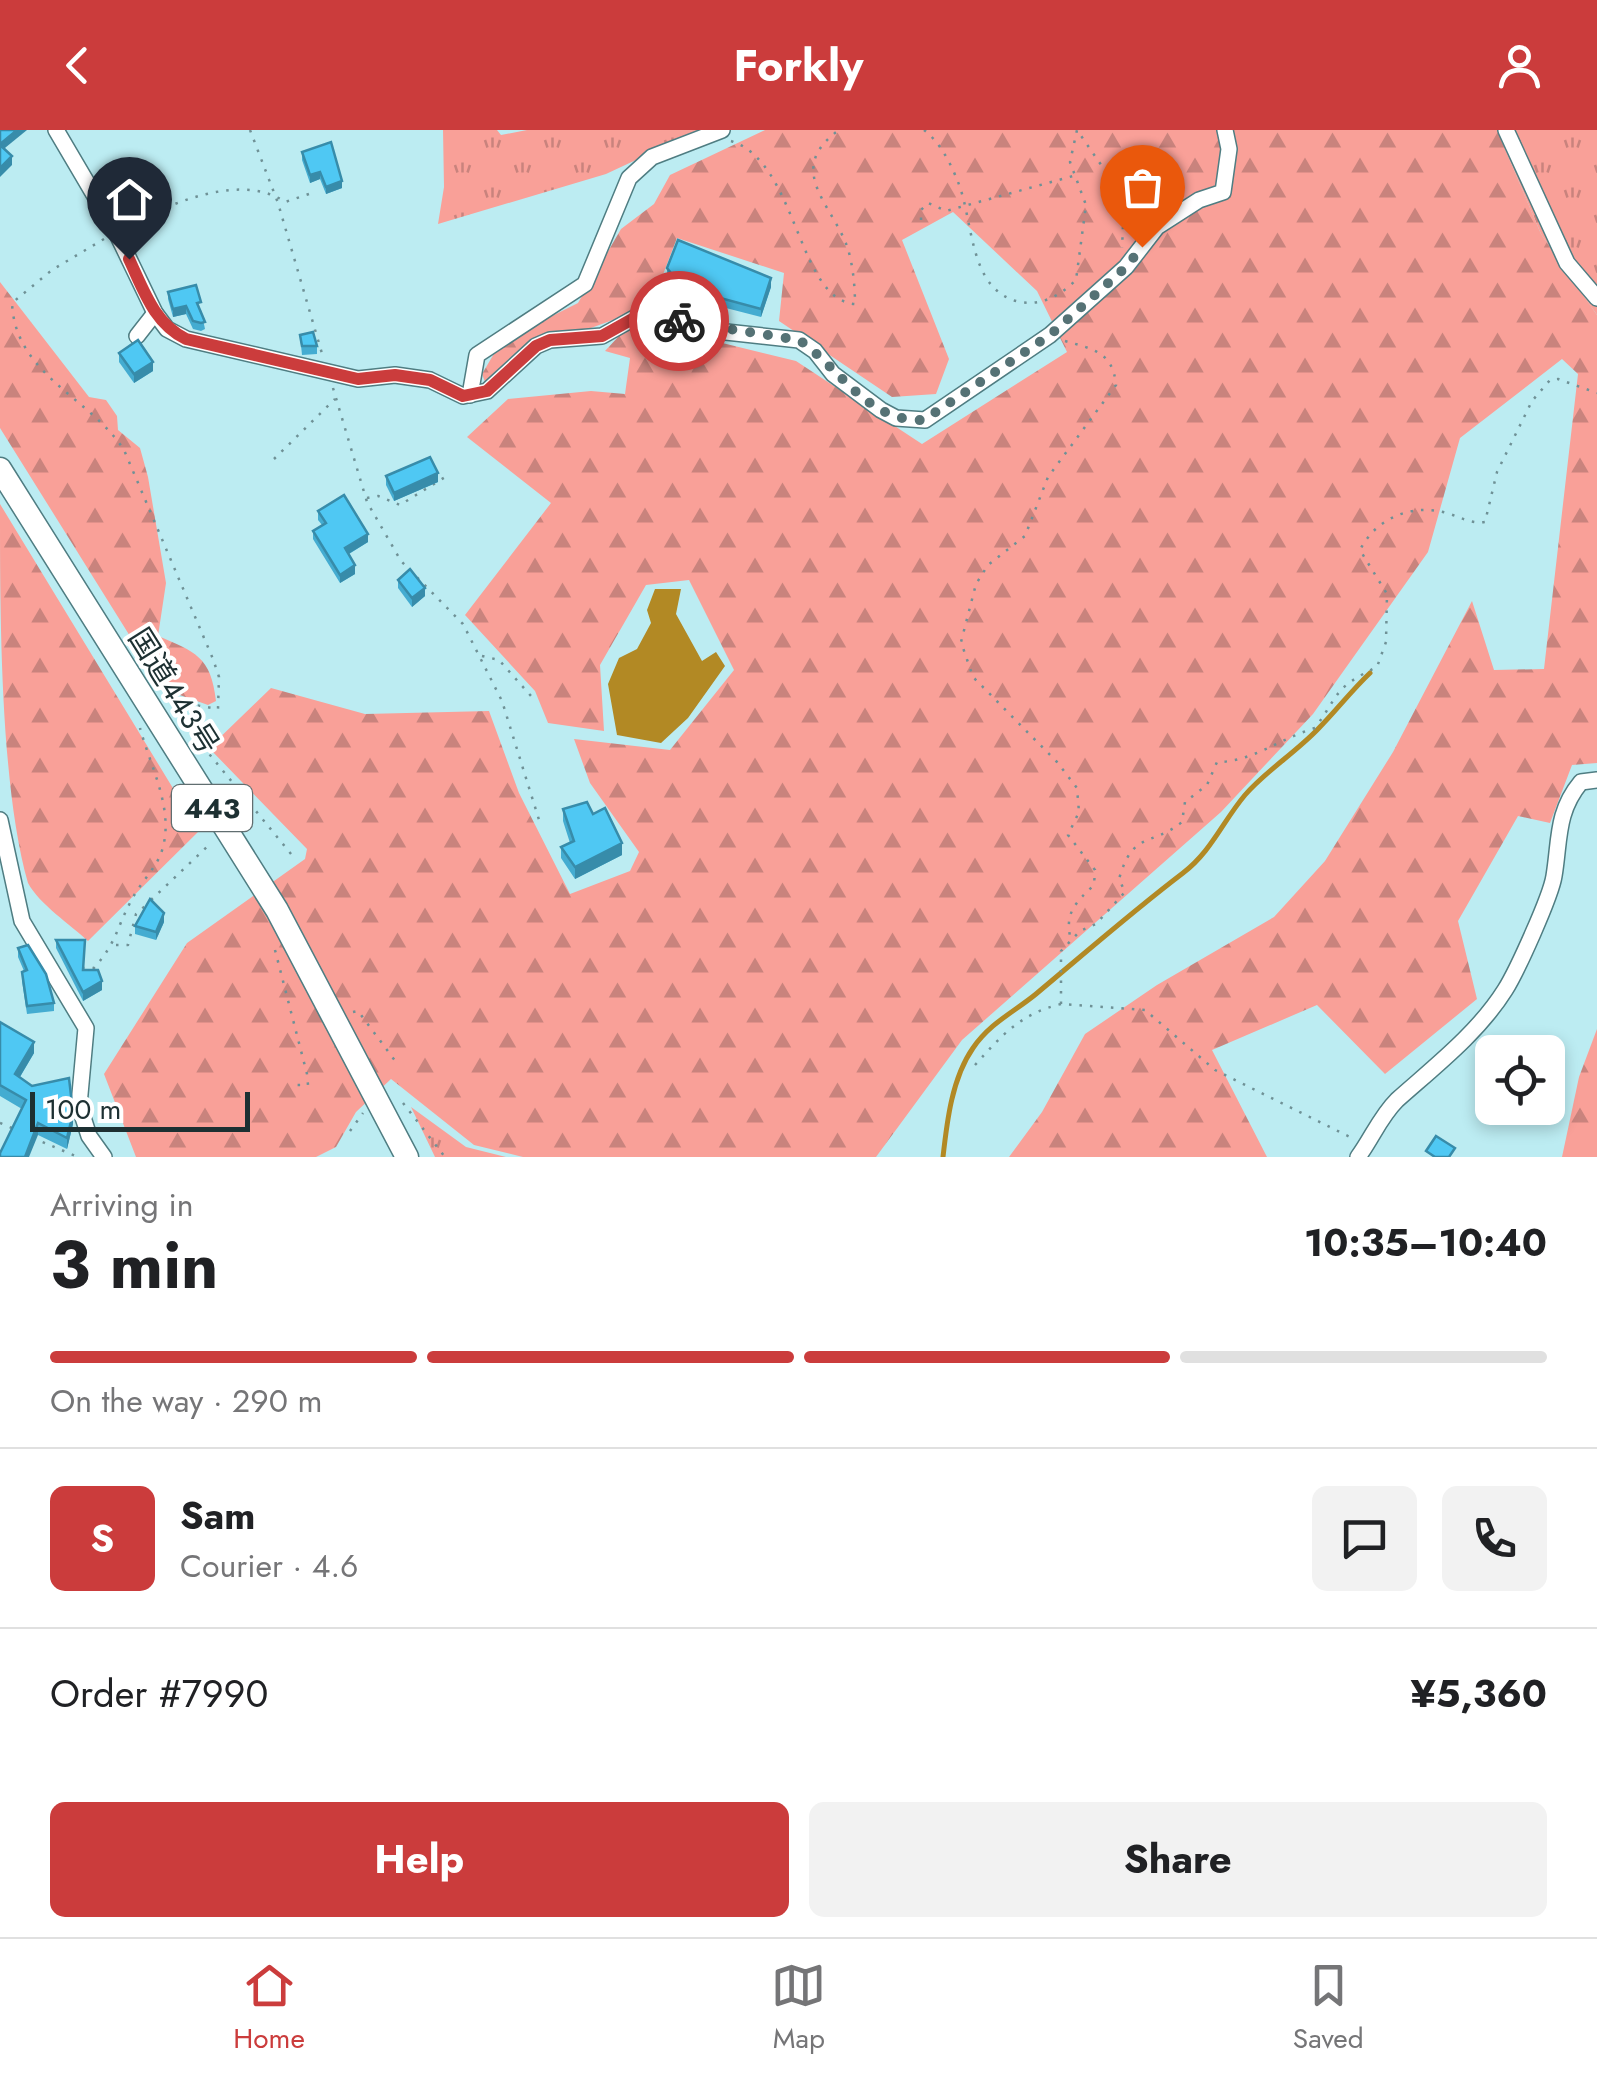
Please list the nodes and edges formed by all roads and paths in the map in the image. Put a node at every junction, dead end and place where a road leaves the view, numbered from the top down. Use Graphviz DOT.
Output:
graph roads {
  1 [pos="56,130"];
  2 [pos="250,130"];
  3 [pos="838,130"];
  4 [pos="924,130"];
  5 [pos="1224,130"];
  6 [pos="1506,130"];
  7 [pos="716,132"];
  8 [pos="1074,176"];
  9 [pos="315,192"];
  10 [pos="274,194"];
  11 [pos="965,204"];
  12 [pos="921,220"];
  13 [pos="116,232"];
  14 [pos="1126,267"];
  15 [pos="1597,298"];
  16 [pos="155,313"];
  17 [pos="1050,335"];
  18 [pos="137,336"];
  19 [pos="328,373"];
  20 [pos="1597,393"];
  21 [pos="470,395"];
  22 [pos="336,398"];
  23 [pos="274,459"];
  24 [pos="0,469"];
  25 [pos="450,474"];
  26 [pos="366,498"];
  27 [pos="480,656"];
  28 [pos="531,696"];
  29 [pos="146,702"];
  30 [pos="170,708"];
  31 [pos="177,716"];
  32 [pos="1597,780"];
  33 [pos="0,820"];
  34 [pos="540,823"];
  35 [pos="225,828"];
  36 [pos="296,860"];
  37 [pos="1071,939"];
  38 [pos="274,943"];
  39 [pos="114,946"];
  40 [pos="54,974"];
  41 [pos="1061,1004"];
  42 [pos="335,1013"];
  43 [pos="396,1062"];
  44 [pos="975,1065"];
  45 [pos="292,1085"];
  46 [pos="383,1105"];
  47 [pos="0,1123"];
  48 [pos="15,1130"];
  49 [pos="30,1136"];
  50 [pos="1361,1152"];
  51 [pos="78,1157"];
  52 [pos="104,1157"];
  53 [pos="407,1157"];
  54 [pos="445,1157"];
  1 -- 13 [label="street"];
  2 -- 10 [label="path"];
  3 -- 7 [label="path"];
  4 -- 11 [label="path"];
  5 -- 14 [label="street"];
  6 -- 15 [label="street"];
  7 -- 21 [label="street"];
  8 -- 11 [label="path"];
  8 -- 11 [label="path"];
  8 -- 14 [label="path"];
  9 -- 10 [label="path"];
  10 -- 13 [label="path"];
  10 -- 19 [label="path"];
  11 -- 12 [label="path"];
  13 -- 16 [label="street"];
  13 -- 30 [label="path"];
  14 -- 17 [label="street"];
  16 -- 18 [label="street"];
  16 -- 19 [label="street"];
  17 -- 21 [label="street"];
  17 -- 37 [label="path"];
  19 -- 21 [label="street"];
  19 -- 22 [label="path"];
  20 -- 37 [label="path"];
  22 -- 23 [label="path"];
  22 -- 26 [label="path"];
  24 -- 29 [label="highway, 国道443号 / 443"];
  25 -- 26 [label="path"];
  26 -- 27 [label="path"];
  27 -- 28 [label="path"];
  27 -- 34 [label="path"];
  29 -- 35 [label="highway, 国道443号 / 443"];
  29 -- 39 [label="path"];
  31 -- 36 [label="path"];
  32 -- 50 [label="street"];
  33 -- 40 [label="street"];
  35 -- 39 [label="path"];
  35 -- 42 [label="highway, 国道443号 / 443"];
  37 -- 41 [label="path"];
  38 -- 45 [label="path"];
  39 -- 40 [label="path"];
  40 -- 52 [label="street"];
  41 -- 44 [label="path"];
  41 -- 50 [label="path"];
  42 -- 43 [label="path"];
  42 -- 46 [label="highway, 国道443号 / 443"];
  46 -- 53 [label="highway, 国道443号 / 443"];
  46 -- 54 [label="path"];
  47 -- 48 [label="path"];
  49 -- 51 [label="path"];
}
